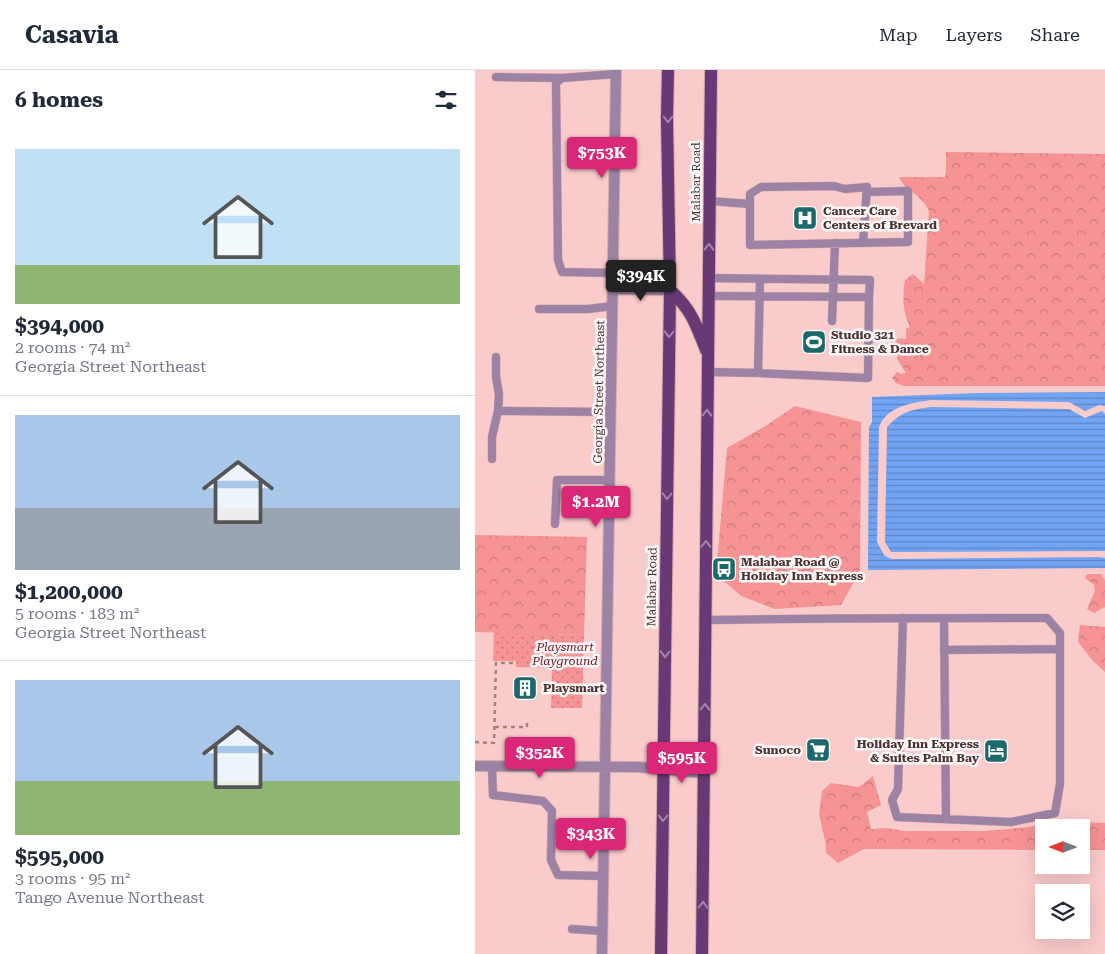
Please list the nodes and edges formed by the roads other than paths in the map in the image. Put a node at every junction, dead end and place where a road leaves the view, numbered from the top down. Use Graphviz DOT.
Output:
graph roads {
  1 [pos="668,70"];
  2 [pos="711,70"];
  3 [pos="616,72"];
  4 [pos="496,77"];
  5 [pos="562,78"];
  6 [pos="867,192"];
  7 [pos="710,202"];
  8 [pos="750,204"];
  9 [pos="863,243"];
  10 [pos="835,244"];
  11 [pos="613,273"];
  12 [pos="709,278"];
  13 [pos="760,279"];
  14 [pos="834,280"];
  15 [pos="613,289"];
  16 [pos="670,290"];
  17 [pos="709,296"];
  18 [pos="759,296"];
  19 [pos="833,296"];
  20 [pos="869,297"];
  21 [pos="613,306"];
  22 [pos="539,309"];
  23 [pos="832,321"];
  24 [pos="708,354"];
  25 [pos="496,357"];
  26 [pos="708,372"];
  27 [pos="758,373"];
  28 [pos="498,410"];
  29 [pos="611,412"];
  30 [pos="492,459"];
  31 [pos="610,480"];
  32 [pos="555,524"];
  33 [pos="903,618"];
  34 [pos="944,618"];
  35 [pos="705,620"];
  36 [pos="1060,649"];
  37 [pos="944,650"];
  38 [pos="475,765"];
  39 [pos="492,767"];
  40 [pos="605,767"];
  41 [pos="663,769"];
  42 [pos="704,773"];
  43 [pos="946,819"];
  44 [pos="603,876"];
  45 [pos="572,929"];
  46 [pos="603,931"];
  47 [pos="602,954"];
  48 [pos="661,954"];
  49 [pos="702,954"];
  1 -- 16 [label="main road, Malabar Road, one-way"];
  2 -- 7 [label="main road, Malabar Road"];
  3 -- 5 [label="lane"];
  3 -- 11 [label="street, Georgia Street Northeast"];
  4 -- 5 [label="lane"];
  5 -- 11 [label="lane"];
  6 -- 8 [label="lane"];
  6 -- 9 [label="lane"];
  6 -- 9 [label="lane"];
  7 -- 8 [label="lane"];
  12 -- 7 [label="main road, Malabar Road, one-way"];
  8 -- 10 [label="lane"];
  9 -- 10 [label="lane"];
  10 -- 14 [label="lane"];
  11 -- 15 [label="street, Georgia Street Northeast"];
  12 -- 13 [label="lane"];
  12 -- 17 [label="main road, Malabar Road"];
  13 -- 14 [label="lane"];
  13 -- 18 [label="lane"];
  14 -- 19 [label="lane"];
  14 -- 20 [label="lane"];
  15 -- 16 [label="street"];
  15 -- 21 [label="street, Georgia Street Northeast"];
  16 -- 24 [label="main road"];
  16 -- 41 [label="main road, Malabar Road, one-way"];
  17 -- 18 [label="lane"];
  17 -- 24 [label="main road, Malabar Road"];
  18 -- 19 [label="lane"];
  18 -- 27 [label="lane"];
  19 -- 20 [label="lane"];
  19 -- 23 [label="lane"];
  20 -- 27 [label="lane"];
  21 -- 22 [label="lane"];
  21 -- 29 [label="street, Georgia Street Northeast"];
  24 -- 26 [label="main road, Malabar Road"];
  25 -- 28 [label="lane"];
  26 -- 27 [label="lane"];
  35 -- 26 [label="main road, Malabar Road, one-way"];
  28 -- 29 [label="lane"];
  28 -- 30 [label="lane"];
  29 -- 31 [label="street, Georgia Street Northeast"];
  31 -- 32 [label="lane"];
  31 -- 40 [label="street, Georgia Street Northeast"];
  33 -- 34 [label="lane"];
  33 -- 35 [label="lane"];
  33 -- 43 [label="lane"];
  34 -- 36 [label="lane"];
  34 -- 37 [label="lane"];
  42 -- 35 [label="main road, Malabar Road, one-way"];
  36 -- 37 [label="lane"];
  36 -- 43 [label="lane"];
  37 -- 43 [label="lane"];
  38 -- 39 [label="street"];
  39 -- 40 [label="street"];
  39 -- 44 [label="lane"];
  40 -- 41 [label="street"];
  40 -- 44 [label="street, Georgia Street Northeast"];
  41 -- 42 [label="street"];
  41 -- 48 [label="main road, Malabar Road, one-way"];
  49 -- 42 [label="main road, Malabar Road, one-way"];
  44 -- 46 [label="street, Georgia Street Northeast"];
  45 -- 46 [label="lane"];
  46 -- 47 [label="street, Georgia Street Northeast"];
}
